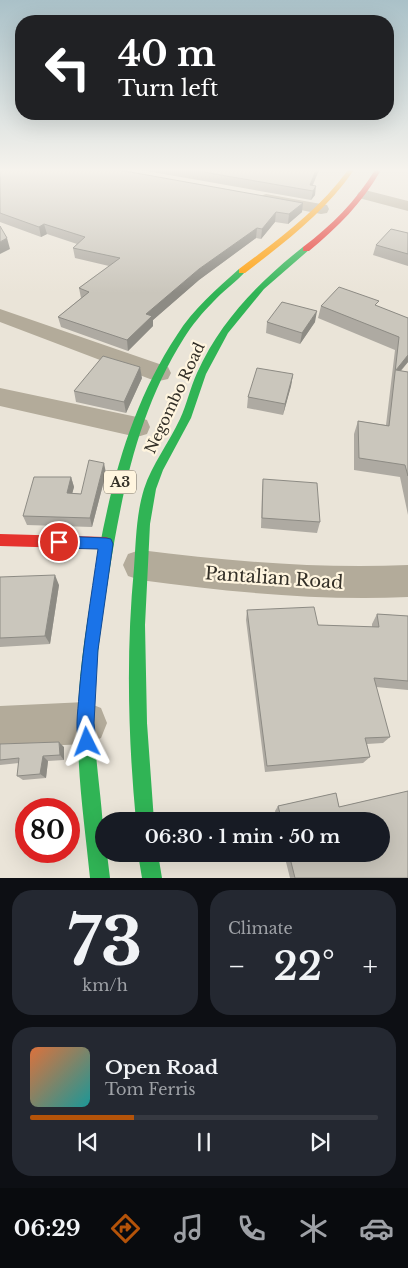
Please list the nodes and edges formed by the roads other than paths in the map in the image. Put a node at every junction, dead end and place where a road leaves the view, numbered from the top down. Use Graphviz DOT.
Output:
graph roads {
  1 [pos="318,211"];
  2 [pos="351,211"];
  3 [pos="0,315"];
  4 [pos="158,373"];
  5 [pos="0,397"];
  6 [pos="137,427"];
  7 [pos="0,540"];
  8 [pos="106,544"];
  9 [pos="140,565"];
  10 [pos="408,581"];
  11 [pos="86,723"];
  12 [pos="0,727"];
  13 [pos="144,812"];
  14 [pos="149,862"];
  15 [pos="100,878"];
  16 [pos="152,878"];
  1 -- 4 [label="main road, Negombo Road / A3"];
  2 -- 9 [label="main road, Negombo Road / A3"];
  3 -- 4 [label="street"];
  4 -- 6 [label="main road, Negombo Road / A3"];
  5 -- 6 [label="street"];
  6 -- 8 [label="main road, Negombo Road / A3"];
  7 -- 8 [label="main road"];
  8 -- 11 [label="main road, Negombo Road / A3"];
  9 -- 10 [label="street, Pantalian Road"];
  9 -- 13 [label="main road, Negombo Road / A3"];
  11 -- 12 [label="street"];
  11 -- 15 [label="main road, Negombo Road / A3"];
  14 -- 16 [label="main road"];
}
